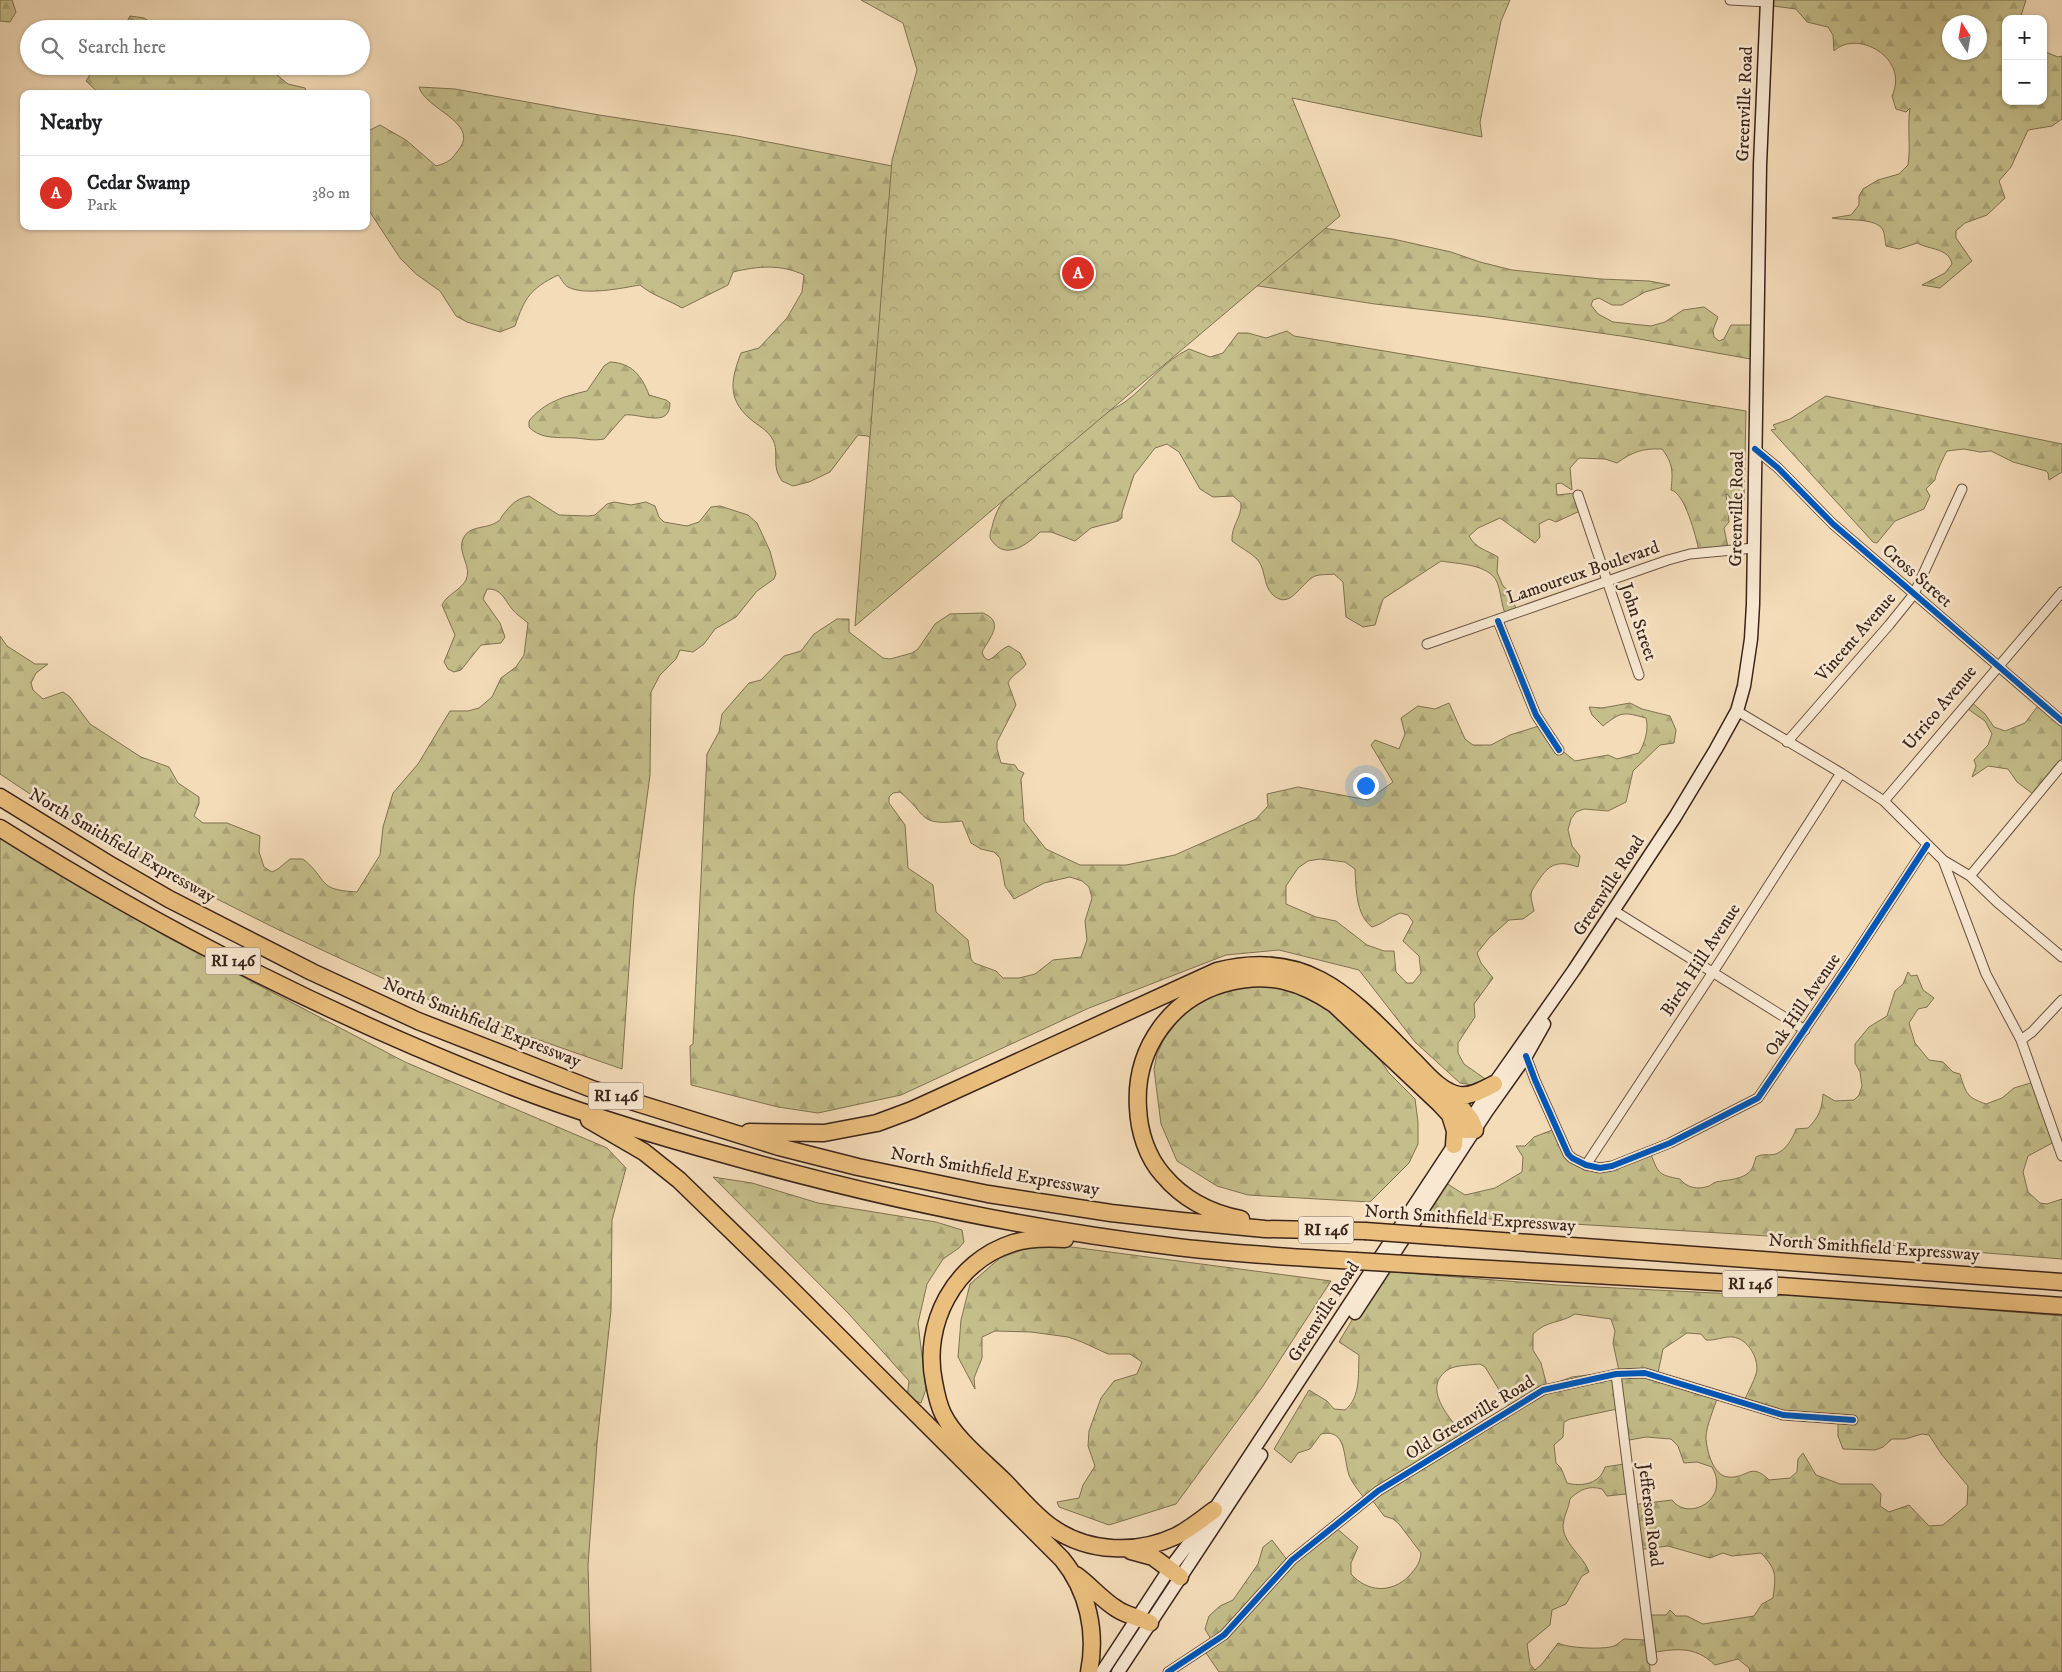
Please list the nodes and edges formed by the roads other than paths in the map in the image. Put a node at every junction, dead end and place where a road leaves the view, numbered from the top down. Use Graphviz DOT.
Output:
graph roads {
  1 [pos="1730,0"];
  2 [pos="1767,1"];
  3 [pos="1755,449"];
  4 [pos="1962,489"];
  5 [pos="1578,495"];
  6 [pos="1754,548"];
  7 [pos="1607,582"];
  8 [pos="2062,592"];
  9 [pos="1914,594"];
  10 [pos="1498,621"];
  11 [pos="1427,644"];
  12 [pos="1997,666"];
  13 [pos="1639,675"];
  14 [pos="1737,711"];
  15 [pos="2062,721"];
  16 [pos="1787,742"];
  17 [pos="1558,750"];
  18 [pos="2062,765"];
  19 [pos="1841,773"];
  20 [pos="0,797"];
  21 [pos="1884,801"];
  22 [pos="0,828"];
  23 [pos="1927,845"];
  24 [pos="1943,860"];
  25 [pos="1970,876"];
  26 [pos="1613,910"];
  27 [pos="2062,957"];
  28 [pos="1574,970"];
  29 [pos="1713,972"];
  30 [pos="2062,1000"];
  31 [pos="1805,1030"];
  32 [pos="2021,1040"];
  33 [pos="1526,1056"];
  34 [pos="1494,1084"];
  35 [pos="1448,1091"];
  36 [pos="554,1102"];
  37 [pos="1450,1115"];
  38 [pos="1470,1127"];
  39 [pos="733,1132"];
  40 [pos="1454,1145"];
  41 [pos="2062,1156"];
  42 [pos="1586,1165"];
  43 [pos="1287,1229"];
  44 [pos="1120,1240"];
  45 [pos="2062,1282"];
  46 [pos="2062,1306"];
  47 [pos="1616,1374"];
  48 [pos="1853,1420"];
  49 [pos="1214,1510"];
  50 [pos="1124,1550"];
  51 [pos="1074,1574"];
  52 [pos="1174,1574"];
  53 [pos="1144,1619"];
  54 [pos="1652,1660"];
  55 [pos="1089,1672"];
  56 [pos="1102,1672"];
  57 [pos="1118,1672"];
  58 [pos="1168,1672"];
  1 -- 2 [label="street"];
  2 -- 3 [label="main road, Greenville Road"];
  3 -- 6 [label="main road, Greenville Road"];
  3 -- 9 [label="street, Cross Street"];
  4 -- 9 [label="street, Vincent Avenue"];
  5 -- 7 [label="street, John Street"];
  6 -- 7 [label="street, Lamoureux Boulevard"];
  6 -- 14 [label="main road, Greenville Road"];
  7 -- 10 [label="street, Lamoureux Boulevard"];
  7 -- 13 [label="street, John Street"];
  8 -- 12 [label="street, Urrico Avenue"];
  9 -- 12 [label="street, Cross Street"];
  9 -- 16 [label="street, Vincent Avenue"];
  10 -- 11 [label="street, Lamoureux Boulevard"];
  10 -- 17 [label="street"];
  12 -- 15 [label="street, Cross Street"];
  12 -- 21 [label="street, Urrico Avenue"];
  14 -- 16 [label="street"];
  14 -- 26 [label="main road, Greenville Road"];
  16 -- 19 [label="street"];
  18 -- 25 [label="street"];
  19 -- 21 [label="street"];
  19 -- 29 [label="street, Birch Hill Avenue"];
  20 -- 39 [label="highway, North Smithfield Expressway / RI 146"];
  21 -- 23 [label="street"];
  22 -- 36 [label="highway, RI 146"];
  23 -- 24 [label="street"];
  23 -- 31 [label="street, Oak Hill Avenue"];
  24 -- 25 [label="street"];
  24 -- 32 [label="street"];
  25 -- 27 [label="street"];
  26 -- 28 [label="main road, Greenville Road"];
  26 -- 29 [label="street"];
  28 -- 33 [label="main road, Greenville Road"];
  28 -- 34 [label="main road, Greenville Road"];
  29 -- 31 [label="street"];
  29 -- 42 [label="street, Birch Hill Avenue"];
  30 -- 32 [label="street"];
  31 -- 42 [label="street, Oak Hill Avenue"];
  32 -- 41 [label="street"];
  33 -- 38 [label="main road, Greenville Road"];
  33 -- 42 [label="street"];
  34 -- 35 [label="highway"];
  34 -- 38 [label="main road, Greenville Road"];
  35 -- 38 [label="highway"];
  35 -- 39 [label="highway"];
  36 -- 44 [label="highway, RI 146"];
  36 -- 51 [label="highway"];
  37 -- 38 [label="highway"];
  37 -- 40 [label="highway"];
  37 -- 43 [label="highway"];
  38 -- 40 [label="main road, Greenville Road"];
  38 -- 52 [label="main road, Greenville Road"];
  39 -- 43 [label="highway, North Smithfield Expressway / RI 146"];
  40 -- 49 [label="main road, Greenville Road"];
  43 -- 45 [label="highway, North Smithfield Expressway / RI 146, bridge"];
  44 -- 46 [label="highway, RI 146, bridge"];
  44 -- 50 [label="highway"];
  47 -- 48 [label="street, Old Greenville Road"];
  47 -- 54 [label="street, Jefferson Road"];
  47 -- 58 [label="street, Old Greenville Road"];
  49 -- 50 [label="highway"];
  49 -- 52 [label="main road, Greenville Road"];
  50 -- 52 [label="highway"];
  51 -- 53 [label="highway"];
  51 -- 55 [label="highway"];
  52 -- 53 [label="main road, Greenville Road"];
  53 -- 56 [label="main road, Greenville Road"];
  53 -- 57 [label="main road, Greenville Road"];
}
